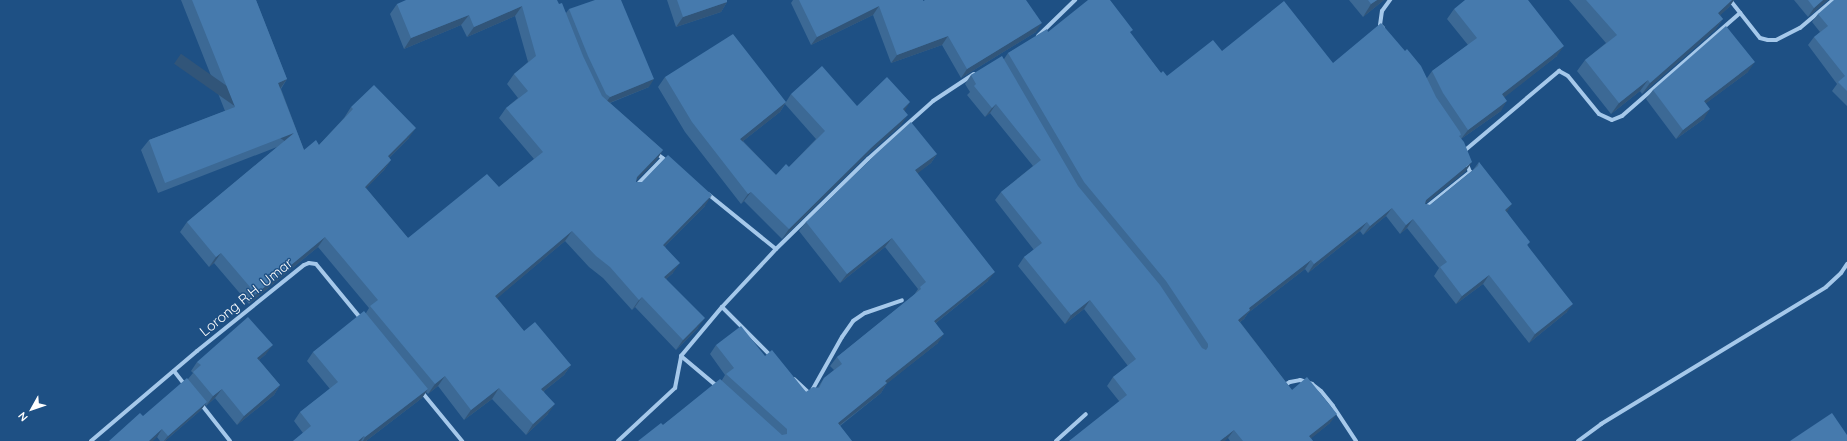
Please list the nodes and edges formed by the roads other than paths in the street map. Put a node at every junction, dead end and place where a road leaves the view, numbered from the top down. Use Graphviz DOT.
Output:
graph roads {
  1 [pos="1075,0"];
  2 [pos="1390,0"];
  3 [pos="1730,0"];
  4 [pos="1833,0"];
  5 [pos="1740,13"];
  6 [pos="1388,35"];
  7 [pos="1034,39"];
  8 [pos="979,71"];
  9 [pos="1460,146"];
  10 [pos="652,149"];
  11 [pos="1462,152"];
  12 [pos="663,158"];
  13 [pos="675,168"];
  14 [pos="632,190"];
  15 [pos="705,192"];
  16 [pos="1422,210"];
  17 [pos="776,249"];
  18 [pos="1847,264"];
  19 [pos="902,300"];
  20 [pos="722,306"];
  21 [pos="366,324"];
  22 [pos="681,356"];
  23 [pos="778,362"];
  24 [pos="174,371"];
  25 [pos="788,373"];
  26 [pos="417,386"];
  27 [pos="1282,387"];
  28 [pos="188,388"];
  29 [pos="722,390"];
  30 [pos="198,400"];
  31 [pos="1086,414"];
  32 [pos="90,441"];
  33 [pos="230,441"];
  34 [pos="462,441"];
  35 [pos="618,441"];
  36 [pos="1056,441"];
  37 [pos="1356,441"];
  38 [pos="1578,441"];
  1 -- 7 [label="street"];
  2 -- 6 [label="street"];
  3 -- 5 [label="street"];
  4 -- 5 [label="street"];
  5 -- 11 [label="street"];
  8 -- 17 [label="street"];
  9 -- 11 [label="street"];
  10 -- 12 [label="street"];
  11 -- 16 [label="street"];
  12 -- 13 [label="street"];
  12 -- 14 [label="street"];
  15 -- 17 [label="street"];
  17 -- 20 [label="street"];
  18 -- 38 [label="street"];
  19 -- 25 [label="street"];
  20 -- 22 [label="street"];
  20 -- 23 [label="street"];
  21 -- 24 [label="street, Lorong R.H. Umar"];
  22 -- 29 [label="street"];
  22 -- 35 [label="street"];
  24 -- 28 [label="street"];
  24 -- 32 [label="street, Lorong R.H. Umar"];
  26 -- 34 [label="street"];
  27 -- 37 [label="street"];
  30 -- 33 [label="street"];
  31 -- 36 [label="street"];
}
